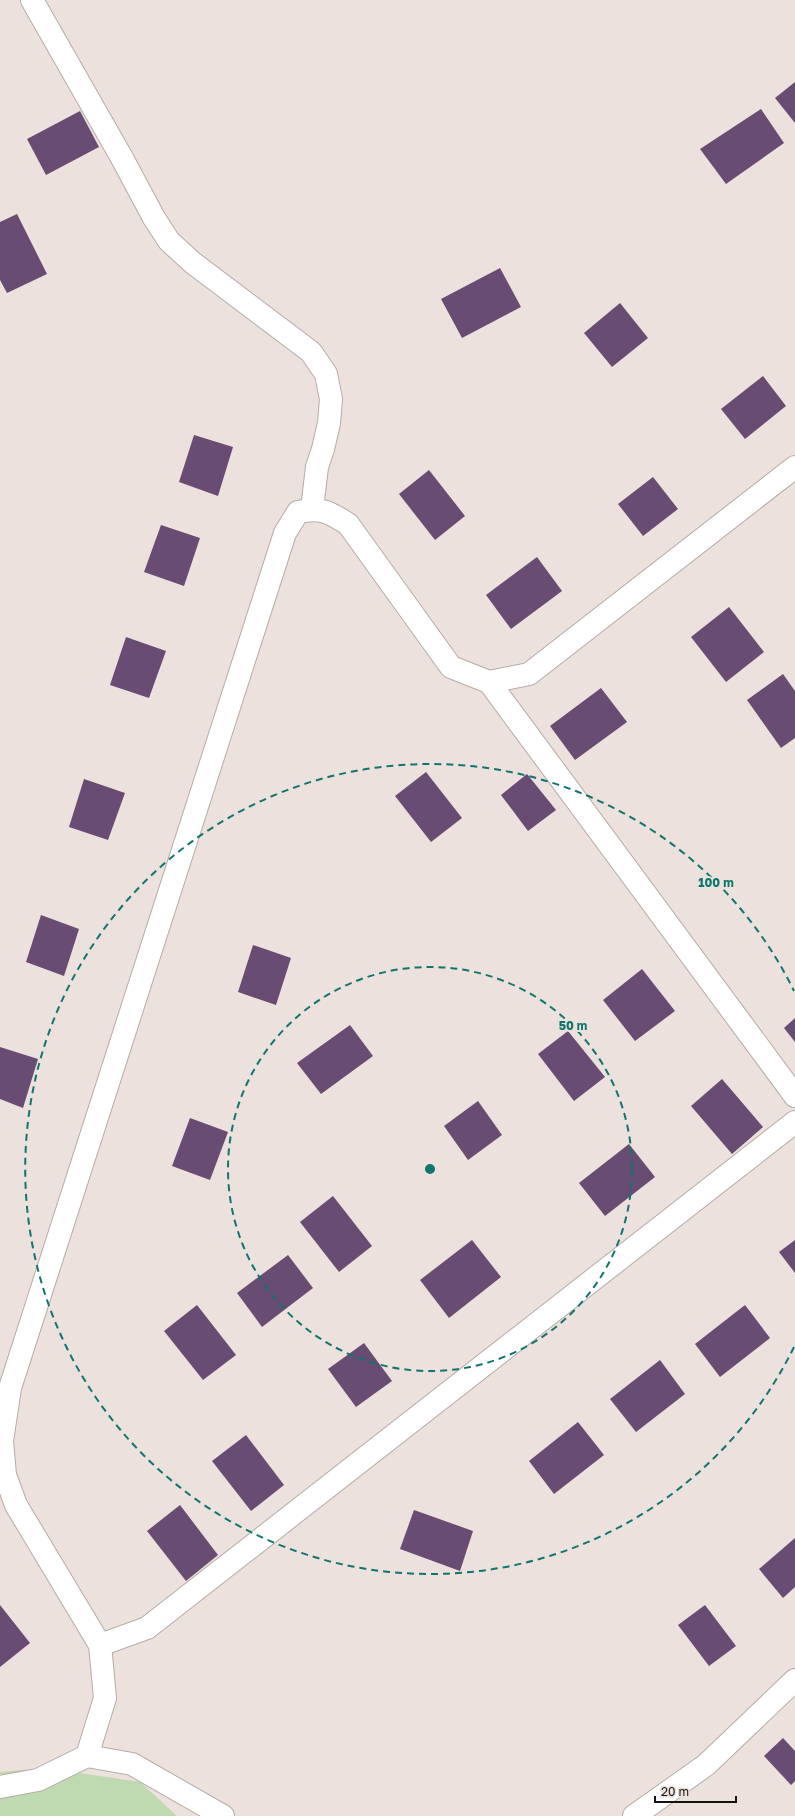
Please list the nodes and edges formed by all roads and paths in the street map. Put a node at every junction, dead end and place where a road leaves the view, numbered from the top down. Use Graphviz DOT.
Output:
graph roads {
  1 [pos="32,0"];
  2 [pos="795,467"];
  3 [pos="312,509"];
  4 [pos="489,682"];
  5 [pos="795,1096"];
  6 [pos="795,1122"];
  7 [pos="100,1645"];
  8 [pos="795,1680"];
  9 [pos="87,1756"];
  10 [pos="0,1787"];
  11 [pos="223,1816"];
  12 [pos="634,1816"];
  1 -- 3 [label="street"];
  2 -- 4 [label="street"];
  3 -- 4 [label="street"];
  3 -- 7 [label="street"];
  4 -- 5 [label="street"];
  6 -- 7 [label="street"];
  7 -- 9 [label="street"];
  8 -- 12 [label="street"];
  9 -- 10 [label="street"];
  9 -- 11 [label="street"];
}
